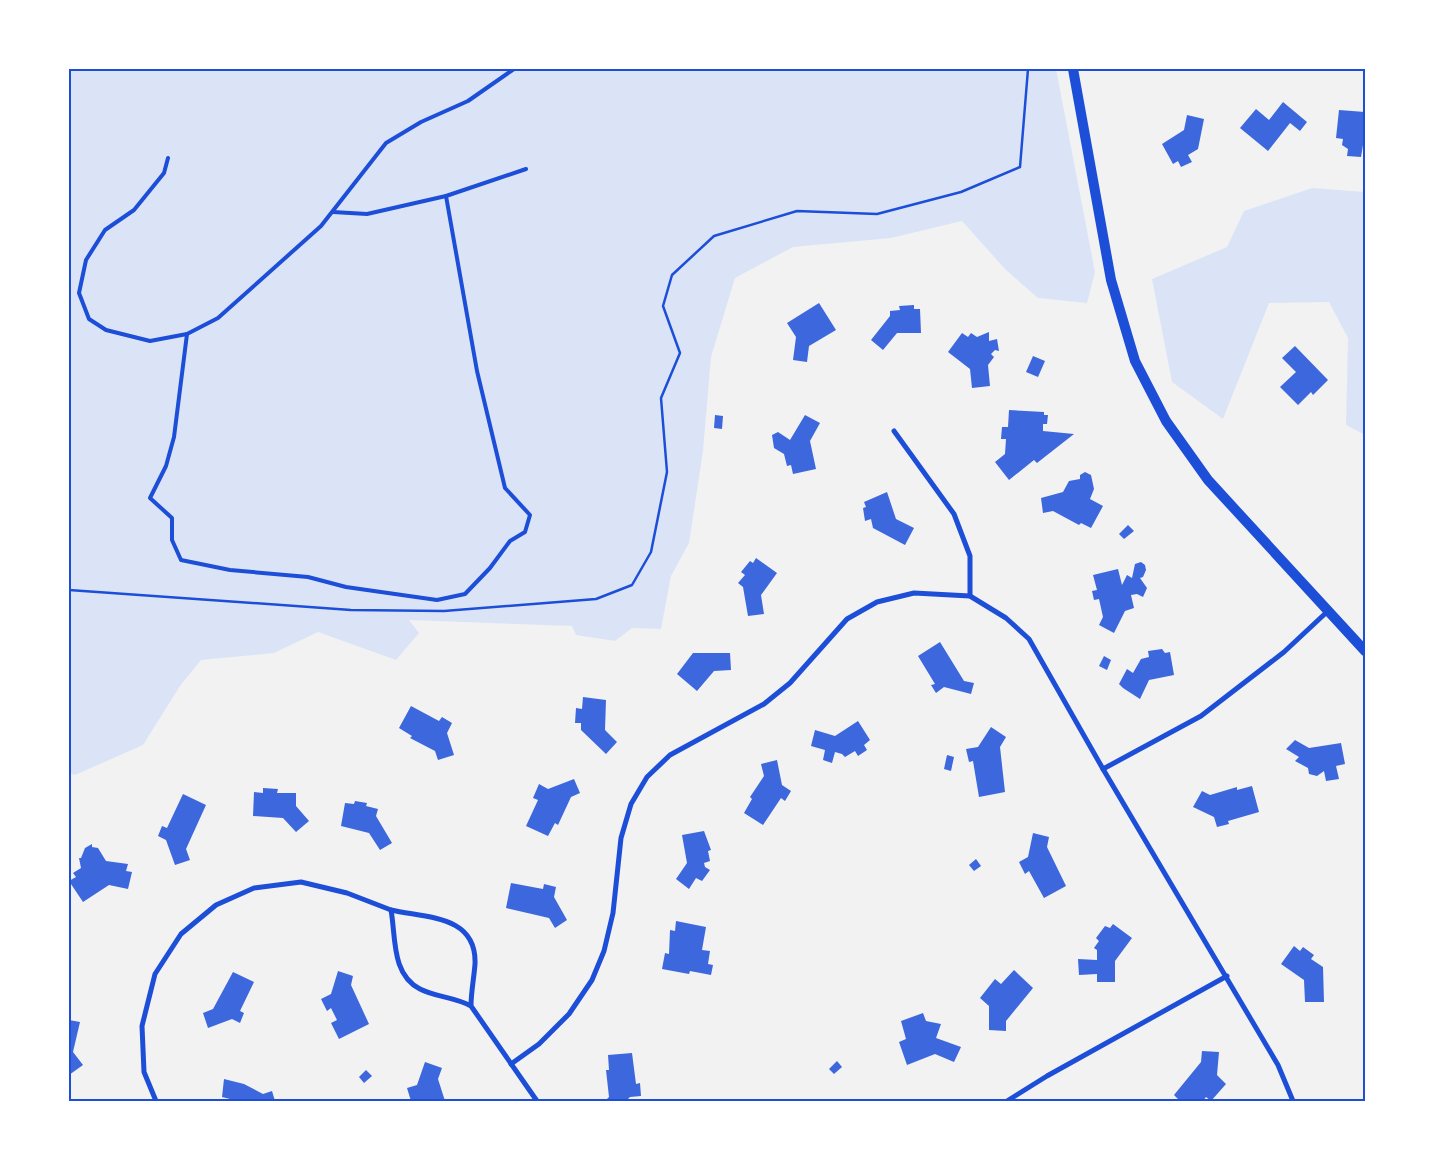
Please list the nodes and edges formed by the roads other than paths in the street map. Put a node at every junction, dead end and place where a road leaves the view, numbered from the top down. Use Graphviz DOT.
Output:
graph roads {
  1 [pos="514,69"];
  2 [pos="1072,69"];
  3 [pos="168,158"];
  4 [pos="526,170"];
  5 [pos="446,196"];
  6 [pos="333,212"];
  7 [pos="187,334"];
  8 [pos="894,431"];
  9 [pos="970,596"];
  10 [pos="1329,610"];
  11 [pos="1365,651"];
  12 [pos="1103,769"];
  13 [pos="392,910"];
  14 [pos="1227,976"];
  15 [pos="471,1006"];
  16 [pos="510,1064"];
  17 [pos="156,1101"];
  18 [pos="537,1101"];
  19 [pos="1008,1101"];
  20 [pos="1292,1101"];
  1 -- 6 [label="lane"];
  2 -- 10 [label="main road"];
  3 -- 7 [label="lane"];
  4 -- 5 [label="lane"];
  5 -- 6 [label="lane"];
  5 -- 7 [label="lane"];
  6 -- 7 [label="lane"];
  8 -- 9 [label="street"];
  9 -- 12 [label="street"];
  9 -- 16 [label="street"];
  10 -- 11 [label="main road"];
  10 -- 12 [label="street"];
  12 -- 14 [label="street"];
  13 -- 15 [label="street"];
  13 -- 15 [label="street"];
  13 -- 17 [label="street"];
  14 -- 19 [label="street"];
  14 -- 20 [label="street"];
  15 -- 16 [label="street"];
  16 -- 18 [label="street"];
}
